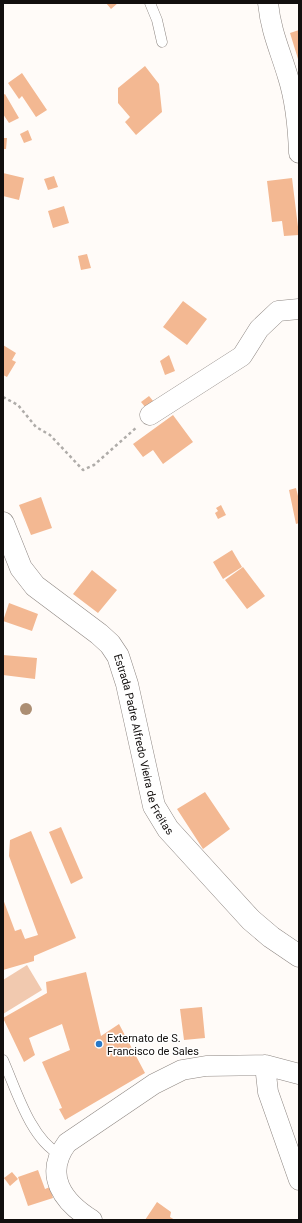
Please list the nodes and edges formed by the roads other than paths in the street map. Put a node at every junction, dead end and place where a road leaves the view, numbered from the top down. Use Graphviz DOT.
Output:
graph roads {
  1 [pos="150,3"];
  2 [pos="268,3"];
  3 [pos="162,42"];
  4 [pos="299,153"];
  5 [pos="299,309"];
  6 [pos="150,415"];
  7 [pos="3,523"];
  8 [pos="299,956"];
  9 [pos="3,1060"];
  10 [pos="265,1065"];
  11 [pos="299,1074"];
  12 [pos="59,1154"];
  13 [pos="299,1180"];
  14 [pos="92,1220"];
  1 -- 3 [label="lane"];
  2 -- 4 [label="street"];
  5 -- 6 [label="street"];
  7 -- 8 [label="main road, Estrada Padre Alfredo Vieira de Freitas"];
  9 -- 12 [label="lane"];
  10 -- 11 [label="street"];
  10 -- 12 [label="street"];
  10 -- 13 [label="street"];
  12 -- 14 [label="street"];
}
